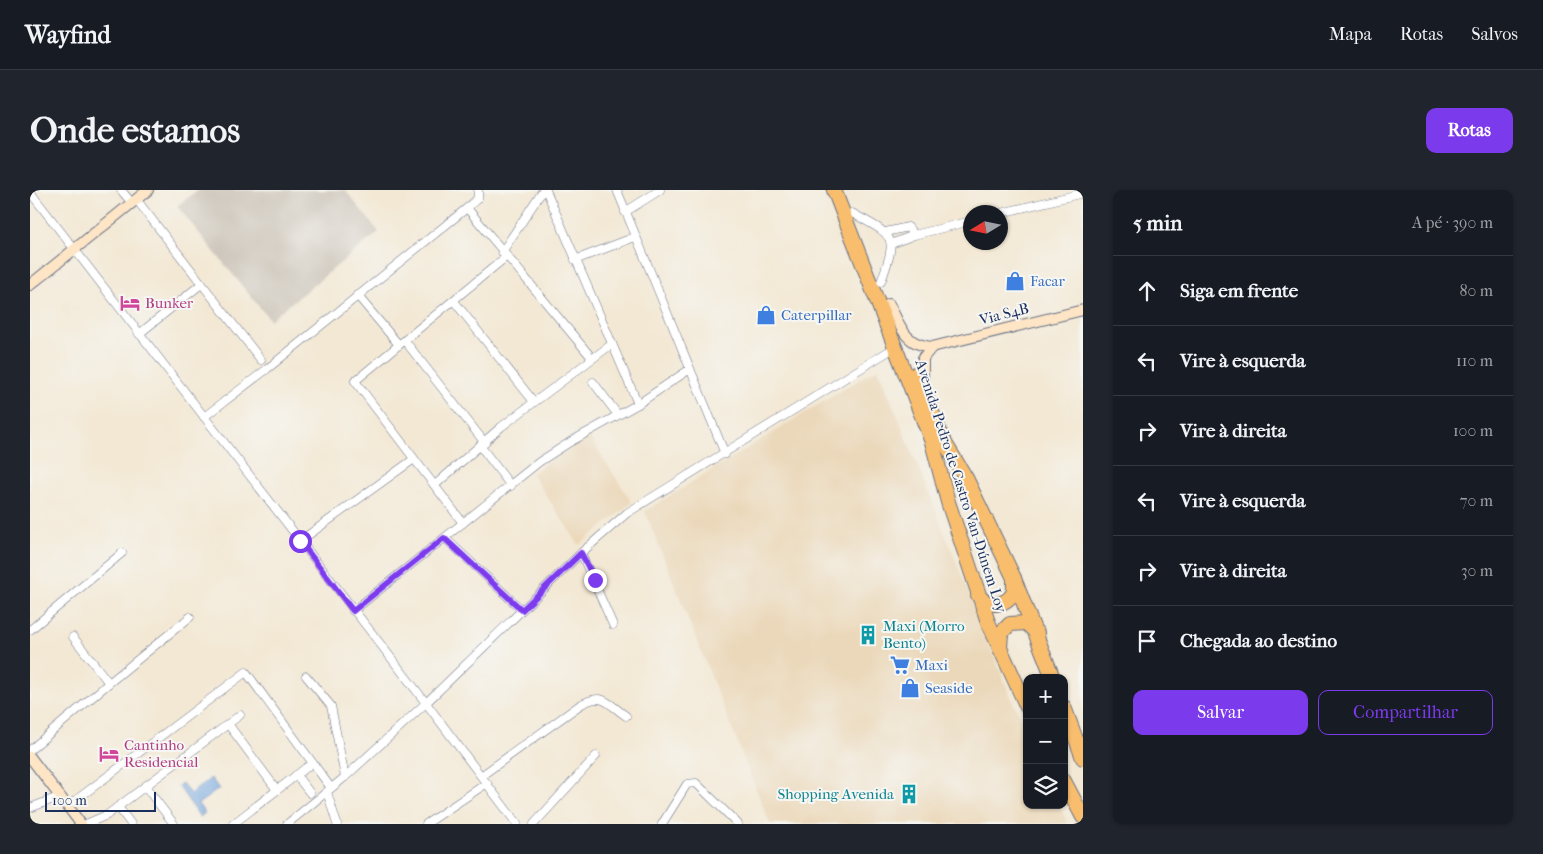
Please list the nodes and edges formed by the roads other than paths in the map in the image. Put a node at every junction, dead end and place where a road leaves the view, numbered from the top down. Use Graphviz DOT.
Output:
graph roads {
  1 [pos="121,190"];
  2 [pos="148,190"];
  3 [pos="478,190"];
  4 [pos="544,190"];
  5 [pos="616,190"];
  6 [pos="660,190"];
  7 [pos="834,190"];
  8 [pos="842,190"];
  9 [pos="30,192"];
  10 [pos="1083,193"];
  11 [pos="133,201"];
  12 [pos="467,208"];
  13 [pos="1008,211"];
  14 [pos="625,212"];
  15 [pos="852,213"];
  16 [pos="963,223"];
  17 [pos="886,232"];
  18 [pos="914,235"];
  19 [pos="635,237"];
  20 [pos="891,244"];
  21 [pos="73,249"];
  22 [pos="504,254"];
  23 [pos="575,260"];
  24 [pos="881,282"];
  25 [pos="30,285"];
  26 [pos="200,285"];
  27 [pos="357,295"];
  28 [pos="454,301"];
  29 [pos="890,304"];
  30 [pos="1083,310"];
  31 [pos="139,334"];
  32 [pos="402,343"];
  33 [pos="612,344"];
  34 [pos="897,346"];
  35 [pos="932,347"];
  36 [pos="592,358"];
  37 [pos="261,360"];
  38 [pos="690,369"];
  39 [pos="593,382"];
  40 [pos="928,401"];
  41 [pos="534,402"];
  42 [pos="638,404"];
  43 [pos="618,415"];
  44 [pos="204,417"];
  45 [pos="483,445"];
  46 [pos="725,454"];
  47 [pos="414,459"];
  48 [pos="435,485"];
  49 [pos="510,486"];
  50 [pos="463,524"];
  51 [pos="444,538"];
  52 [pos="300,541"];
  53 [pos="122,553"];
  54 [pos="581,553"];
  55 [pos="1013,576"];
  56 [pos="977,592"];
  57 [pos="522,610"];
  58 [pos="353,611"];
  59 [pos="190,617"];
  60 [pos="613,625"];
  61 [pos="30,630"];
  62 [pos="1037,634"];
  63 [pos="73,637"];
  64 [pos="1001,649"];
  65 [pos="1052,674"];
  66 [pos="306,676"];
  67 [pos="108,682"];
  68 [pos="1023,698"];
  69 [pos="426,703"];
  70 [pos="240,715"];
  71 [pos="626,716"];
  72 [pos="1068,718"];
  73 [pos="228,724"];
  74 [pos="30,750"];
  75 [pos="596,756"];
  76 [pos="30,757"];
  77 [pos="1083,758"];
  78 [pos="306,767"];
  79 [pos="296,775"];
  80 [pos="481,776"];
  81 [pos="345,777"];
  82 [pos="487,783"];
  83 [pos="145,786"];
  84 [pos="1068,789"];
  85 [pos="277,790"];
  86 [pos="329,790"];
  87 [pos="310,793"];
  88 [pos="61,796"];
  89 [pos="68,806"];
  90 [pos="118,807"];
  91 [pos="30,808"];
  92 [pos="1083,817"];
  93 [pos="104,820"];
  94 [pos="81,824"];
  95 [pos="86,824"];
  96 [pos="130,824"];
  97 [pos="174,824"];
  98 [pos="233,824"];
  99 [pos="287,824"];
  100 [pos="337,824"];
  101 [pos="426,824"];
  102 [pos="517,824"];
  103 [pos="534,824"];
  104 [pos="662,824"];
  105 [pos="738,824"];
  1 -- 11 [label="street"];
  2 -- 11 [label="street"];
  3 -- 12 [label="street"];
  4 -- 22 [label="street"];
  4 -- 23 [label="street"];
  5 -- 14 [label="street"];
  6 -- 14 [label="street"];
  7 -- 34 [label="highway, Avenida Pedro de Castro Van-Dúnem Loy"];
  8 -- 15 [label="highway, Avenida Pedro de Castro Van-Dúnem Loy"];
  9 -- 21 [label="street"];
  10 -- 13 [label="street"];
  11 -- 21 [label="street"];
  11 -- 26 [label="street"];
  12 -- 22 [label="street"];
  12 -- 27 [label="street"];
  14 -- 19 [label="street"];
  15 -- 17 [label="street"];
  15 -- 24 [label="highway, Avenida Pedro de Castro Van-Dúnem Loy"];
  16 -- 18 [label="street"];
  17 -- 18 [label="street"];
  17 -- 20 [label="street"];
  18 -- 20 [label="street"];
  19 -- 23 [label="street"];
  19 -- 38 [label="street"];
  20 -- 24 [label="street"];
  21 -- 25 [label="street"];
  21 -- 31 [label="street"];
  22 -- 28 [label="street"];
  22 -- 36 [label="street"];
  23 -- 33 [label="street"];
  24 -- 29 [label="highway, Avenida Pedro de Castro Van-Dúnem Loy"];
  26 -- 31 [label="street"];
  26 -- 37 [label="street"];
  27 -- 32 [label="street"];
  27 -- 44 [label="street"];
  28 -- 32 [label="street"];
  28 -- 41 [label="street"];
  29 -- 35 [label="street"];
  29 -- 40 [label="highway, Avenida Pedro de Castro Van-Dúnem Loy"];
  30 -- 35 [label="street, Via S4B"];
  31 -- 44 [label="street"];
  32 -- 45 [label="street"];
  32 -- 47 [label="street"];
  33 -- 36 [label="street"];
  33 -- 42 [label="street"];
  34 -- 46 [label="street"];
  34 -- 56 [label="highway, Avenida Pedro de Castro Van-Dúnem Loy"];
  35 -- 40 [label="street"];
  36 -- 41 [label="street"];
  38 -- 42 [label="street"];
  38 -- 46 [label="street"];
  39 -- 43 [label="street"];
  40 -- 55 [label="highway, Avenida Pedro de Castro Van-Dúnem Loy"];
  41 -- 45 [label="street"];
  42 -- 43 [label="street"];
  43 -- 49 [label="street"];
  44 -- 52 [label="street"];
  45 -- 48 [label="street"];
  45 -- 49 [label="street"];
  46 -- 54 [label="street"];
  47 -- 48 [label="street"];
  47 -- 52 [label="street"];
  48 -- 50 [label="street"];
  49 -- 50 [label="street"];
  50 -- 51 [label="street"];
  51 -- 57 [label="street"];
  51 -- 58 [label="street"];
  52 -- 58 [label="street"];
  53 -- 61 [label="street"];
  54 -- 57 [label="street"];
  54 -- 60 [label="street"];
  55 -- 56 [label="highway"];
  55 -- 62 [label="highway, Avenida Pedro de Castro Van-Dúnem Loy"];
  56 -- 64 [label="highway, Avenida Pedro de Castro Van-Dúnem Loy"];
  57 -- 69 [label="street"];
  58 -- 69 [label="street"];
  59 -- 67 [label="street"];
  62 -- 64 [label="highway"];
  62 -- 65 [label="highway, Avenida Pedro de Castro Van-Dúnem Loy"];
  63 -- 67 [label="street"];
  64 -- 68 [label="highway, Avenida Pedro de Castro Van-Dúnem Loy"];
  66 -- 81 [label="street"];
  67 -- 74 [label="street"];
  69 -- 80 [label="street"];
  69 -- 81 [label="street"];
  70 -- 73 [label="street"];
  71 -- 80 [label="street"];
  72 -- 77 [label="highway"];
  73 -- 83 [label="street"];
  73 -- 85 [label="street"];
  75 -- 103 [label="street"];
  76 -- 88 [label="street"];
  78 -- 79 [label="street"];
  79 -- 85 [label="street"];
  79 -- 87 [label="street"];
  80 -- 82 [label="street"];
  81 -- 86 [label="street"];
  82 -- 101 [label="street"];
  82 -- 102 [label="street"];
  83 -- 90 [label="street"];
  83 -- 97 [label="street"];
  84 -- 92 [label="highway"];
  85 -- 98 [label="street"];
  86 -- 89 [label="street"];
  86 -- 99 [label="street"];
  86 -- 100 [label="street"];
  88 -- 89 [label="street"];
  88 -- 91 [label="street"];
  89 -- 94 [label="street"];
  90 -- 93 [label="street"];
  90 -- 96 [label="street"];
  93 -- 95 [label="street"];
  104 -- 105 [label="street"];
}
